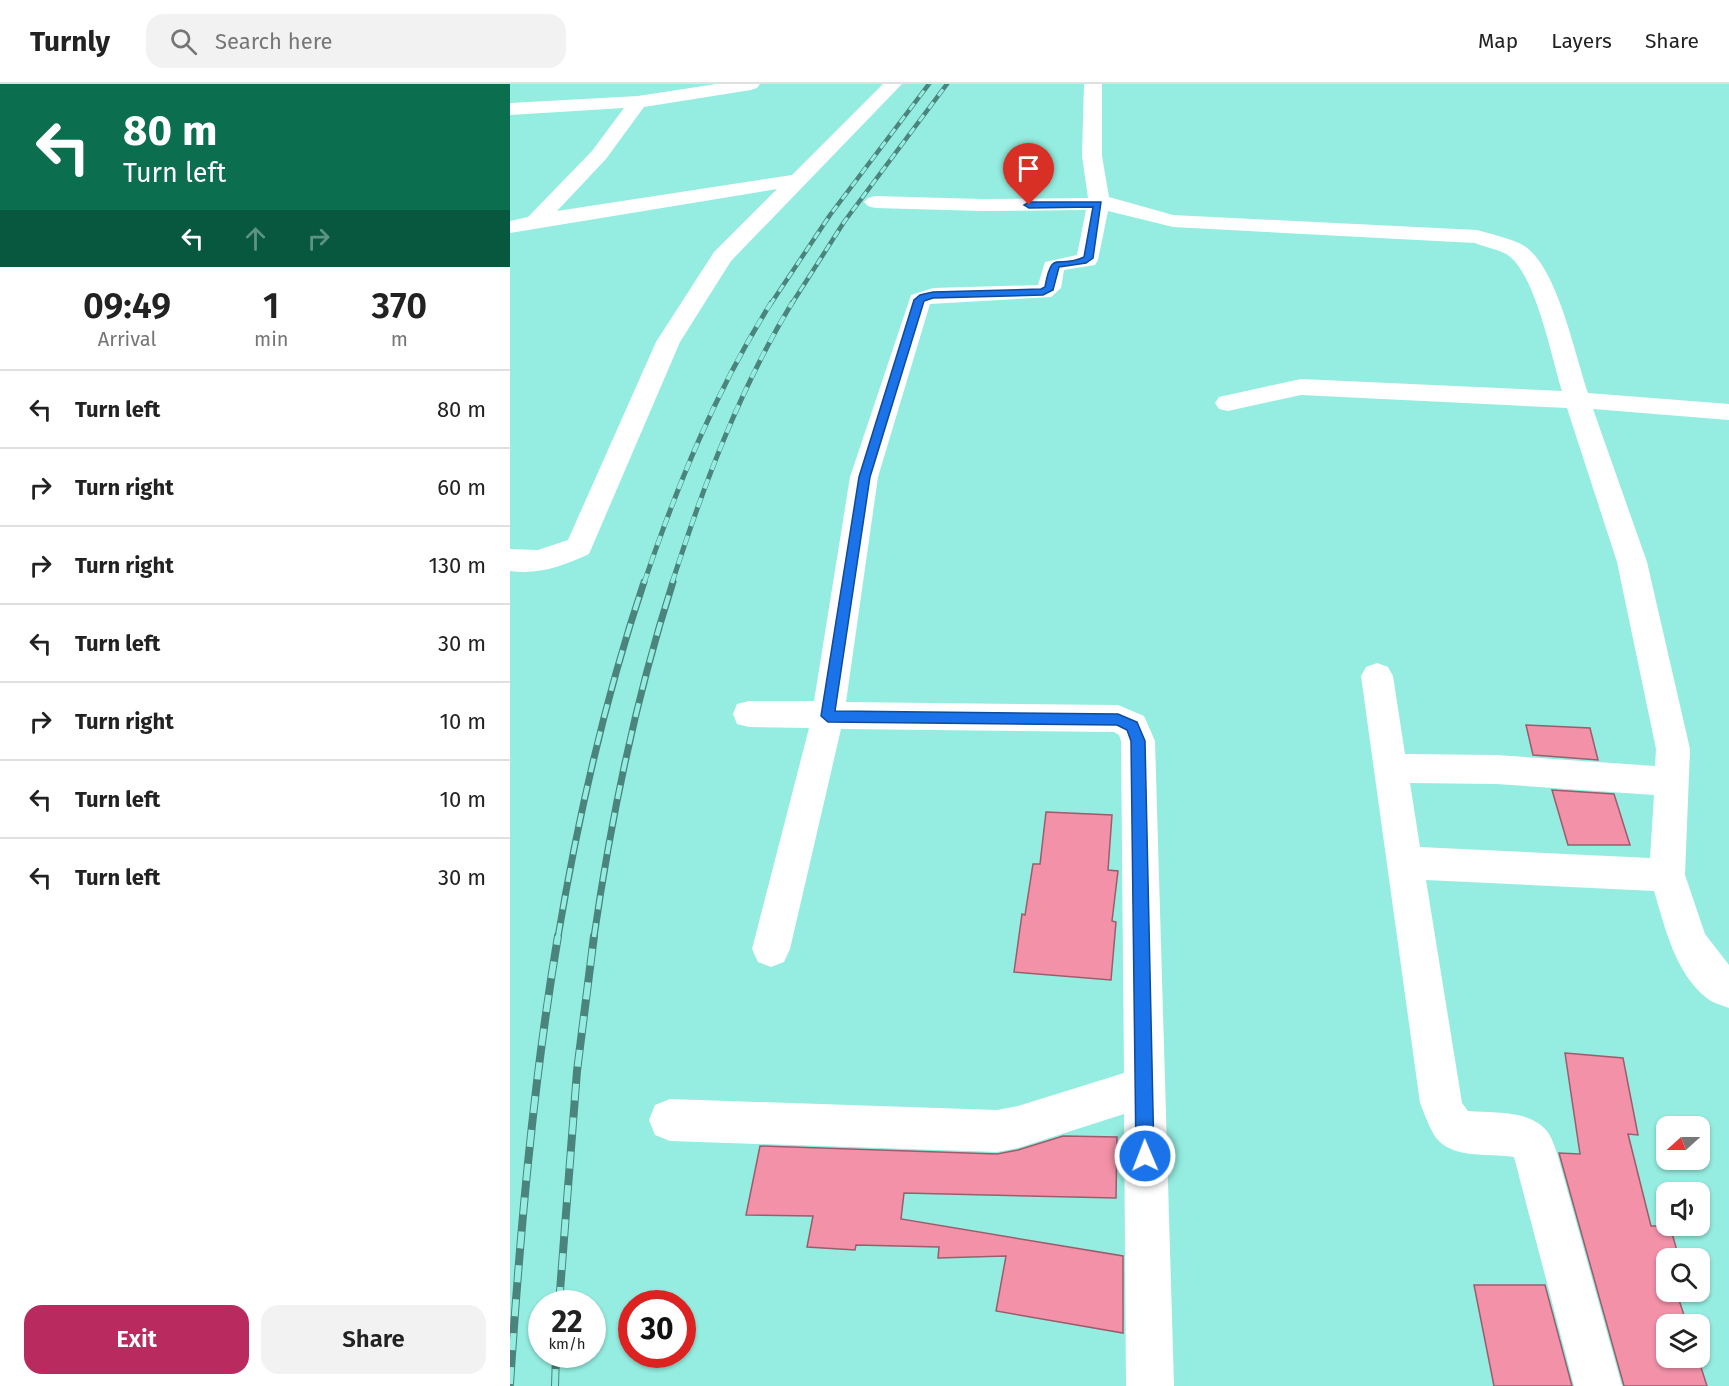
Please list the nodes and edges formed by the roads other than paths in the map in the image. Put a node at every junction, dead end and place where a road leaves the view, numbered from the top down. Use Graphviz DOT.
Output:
graph roads {
  1 [pos="751,84"];
  2 [pos="893,84"];
  3 [pos="1093,84"];
  4 [pos="511,100"];
  5 [pos="638,102"];
  6 [pos="798,180"];
  7 [pos="875,202"];
  8 [pos="1098,202"];
  9 [pos="535,222"];
  10 [pos="510,227"];
  11 [pos="1578,400"];
  12 [pos="1228,403"];
  13 [pos="1729,412"];
  14 [pos="510,560"];
  15 [pos="1377,676"];
  16 [pos="749,714"];
  17 [pos="828,716"];
  18 [pos="1391,769"];
  19 [pos="1672,782"];
  20 [pos="1405,863"];
  21 [pos="1667,875"];
  22 [pos="771,949"];
  23 [pos="1729,989"];
  24 [pos="1144,1087"];
  25 [pos="670,1120"];
  26 [pos="1150,1386"];
  27 [pos="1598,1386"];
  1 -- 5 [label="street"];
  2 -- 6 [label="street"];
  3 -- 8 [label="street"];
  4 -- 5 [label="street"];
  5 -- 9 [label="street"];
  6 -- 9 [label="street"];
  6 -- 14 [label="street"];
  7 -- 8 [label="street"];
  8 -- 11 [label="street"];
  8 -- 17 [label="street"];
  9 -- 10 [label="street"];
  11 -- 12 [label="street"];
  11 -- 13 [label="street"];
  11 -- 19 [label="street"];
  15 -- 18 [label="street"];
  16 -- 17 [label="street"];
  17 -- 22 [label="street"];
  17 -- 24 [label="street"];
  18 -- 19 [label="street"];
  18 -- 20 [label="street"];
  19 -- 21 [label="street"];
  20 -- 21 [label="street"];
  20 -- 27 [label="street"];
  21 -- 23 [label="street"];
  24 -- 25 [label="street"];
  24 -- 26 [label="street"];
}
